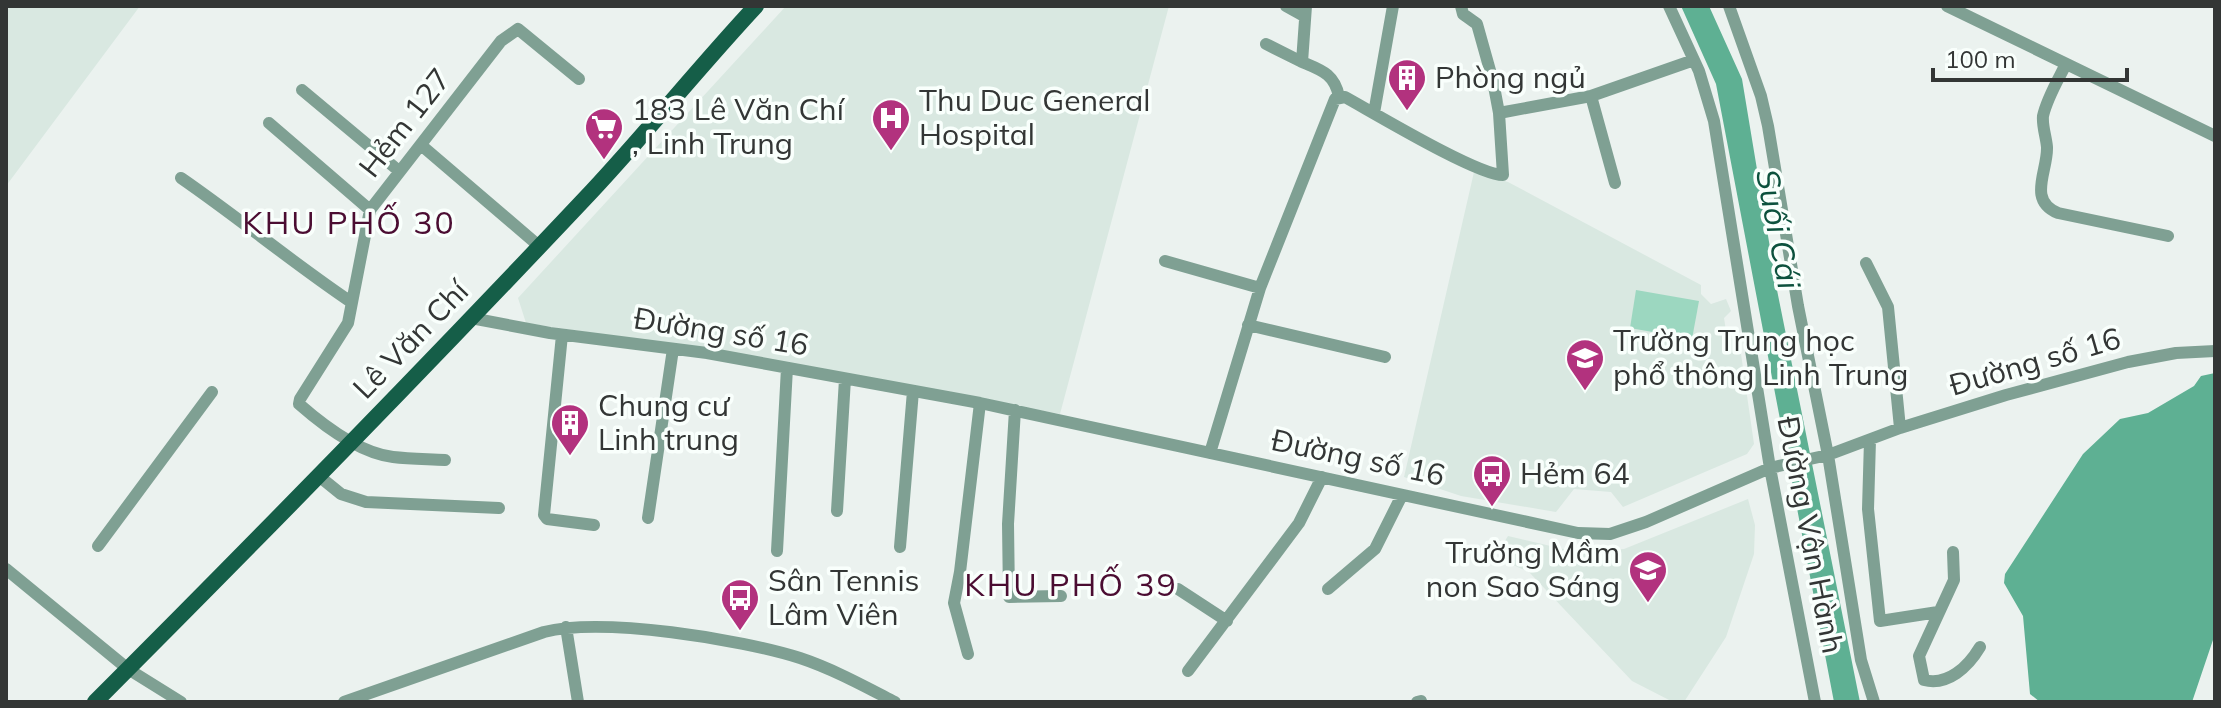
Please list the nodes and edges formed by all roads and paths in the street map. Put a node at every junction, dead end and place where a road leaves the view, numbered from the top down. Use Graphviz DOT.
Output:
graph roads {
  1 [pos="756,6"];
  2 [pos="1286,6"];
  3 [pos="1393,6"];
  4 [pos="1461,6"];
  5 [pos="1669,6"];
  6 [pos="1729,6"];
  7 [pos="1947,6"];
  8 [pos="1305,11"];
  9 [pos="1266,44"];
  10 [pos="1694,60"];
  11 [pos="1302,62"];
  12 [pos="2066,64"];
  13 [pos="579,79"];
  14 [pos="302,90"];
  15 [pos="1591,96"];
  16 [pos="1339,97"];
  17 [pos="1374,113"];
  18 [pos="1499,113"];
  19 [pos="269,123"];
  20 [pos="2215,136"];
  21 [pos="421,145"];
  22 [pos="399,171"];
  23 [pos="181,178"];
  24 [pos="1615,183"];
  25 [pos="370,210"];
  26 [pos="2168,236"];
  27 [pos="539,246"];
  28 [pos="1165,261"];
  29 [pos="1866,263"];
  30 [pos="1260,288"];
  31 [pos="351,302"];
  32 [pos="471,318"];
  33 [pos="1248,325"];
  34 [pos="562,335"];
  35 [pos="673,349"];
  36 [pos="2215,351"];
  37 [pos="1385,357"];
  38 [pos="787,368"];
  39 [pos="845,379"];
  40 [pos="913,391"];
  41 [pos="212,392"];
  42 [pos="980,403"];
  43 [pos="1015,410"];
  44 [pos="1900,428"];
  45 [pos="1870,440"];
  46 [pos="353,442"];
  47 [pos="1210,453"];
  48 [pos="1822,456"];
  49 [pos="445,460"];
  50 [pos="1776,467"];
  51 [pos="320,477"];
  52 [pos="1322,477"];
  53 [pos="1402,495"];
  54 [pos="499,508"];
  55 [pos="837,511"];
  56 [pos="648,518"];
  57 [pos="594,525"];
  58 [pos="98,546"];
  59 [pos="900,547"];
  60 [pos="777,551"];
  61 [pos="1953,552"];
  62 [pos="6,569"];
  63 [pos="1178,589"];
  64 [pos="1328,589"];
  65 [pos="1061,596"];
  66 [pos="1938,612"];
  67 [pos="1227,621"];
  68 [pos="566,627"];
  69 [pos="1980,647"];
  70 [pos="968,654"];
  71 [pos="128,669"];
  72 [pos="1188,671"];
  73 [pos="363,699"];
  74 [pos="95,702"];
  75 [pos="181,702"];
  76 [pos="344,702"];
  77 [pos="578,702"];
  78 [pos="895,702"];
  79 [pos="1815,702"];
  80 [pos="1874,702"];
  1 -- 27 [label="main road, Lê Văn Chí"];
  2 -- 8 [label="street"];
  3 -- 17 [label="street"];
  4 -- 18 [label="street"];
  5 -- 10 [label="street, Đường Vận Hành"];
  6 -- 48 [label="street, Đường Vận Hành"];
  7 -- 12 [label="street"];
  8 -- 11 [label="street"];
  9 -- 11 [label="street"];
  10 -- 15 [label="street"];
  10 -- 50 [label="street, Đường Vận Hành"];
  11 -- 16 [label="street"];
  12 -- 20 [label="street"];
  12 -- 26 [label="street"];
  13 -- 21 [label="street, Hẻm 127"];
  14 -- 22 [label="street"];
  15 -- 18 [label="street"];
  15 -- 24 [label="street"];
  16 -- 17 [label="street"];
  16 -- 30 [label="street"];
  17 -- 18 [label="street"];
  19 -- 25 [label="street"];
  21 -- 22 [label="street, Hẻm 127"];
  21 -- 27 [label="street"];
  22 -- 25 [label="street, Hẻm 127"];
  23 -- 31 [label="street"];
  25 -- 31 [label="street, Hẻm 127"];
  27 -- 32 [label="main road, Lê Văn Chí"];
  28 -- 30 [label="street"];
  29 -- 44 [label="street"];
  30 -- 33 [label="street"];
  31 -- 46 [label="street, Hẻm 127"];
  32 -- 34 [label="street, Đường số 16"];
  32 -- 46 [label="main road, Lê Văn Chí"];
  33 -- 37 [label="street"];
  33 -- 47 [label="street"];
  34 -- 35 [label="street, Đường số 16"];
  34 -- 57 [label="street"];
  35 -- 38 [label="street, Đường số 16"];
  35 -- 56 [label="street"];
  36 -- 44 [label="street, Đường số 16"];
  38 -- 39 [label="street, Đường số 16"];
  38 -- 60 [label="street"];
  39 -- 40 [label="street, Đường số 16"];
  39 -- 55 [label="street"];
  40 -- 42 [label="street, Đường số 16"];
  40 -- 59 [label="street"];
  41 -- 58 [label="street"];
  42 -- 43 [label="street, Đường số 16"];
  42 -- 70 [label="street"];
  43 -- 47 [label="street, Đường số 16"];
  43 -- 65 [label="street"];
  44 -- 45 [label="street, Đường số 16"];
  45 -- 48 [label="street, Đường số 16"];
  45 -- 66 [label="street"];
  46 -- 49 [label="street"];
  46 -- 51 [label="main road, Lê Văn Chí"];
  47 -- 52 [label="street, Đường số 16"];
  48 -- 50 [label="street, Đường số 16"];
  48 -- 80 [label="street, Đường Vận Hành"];
  50 -- 53 [label="street, Đường số 16"];
  50 -- 79 [label="street, Đường Vận Hành"];
  51 -- 54 [label="street"];
  51 -- 71 [label="main road, Lê Văn Chí"];
  52 -- 53 [label="street, Đường số 16"];
  52 -- 67 [label="street"];
  53 -- 64 [label="street"];
  61 -- 66 [label="street"];
  62 -- 71 [label="street"];
  63 -- 67 [label="street"];
  66 -- 69 [label="street"];
  67 -- 72 [label="street"];
  68 -- 73 [label="street"];
  68 -- 77 [label="street"];
  68 -- 78 [label="street"];
  71 -- 74 [label="main road, Lê Văn Chí"];
  71 -- 75 [label="street"];
  73 -- 76 [label="street"];
}
